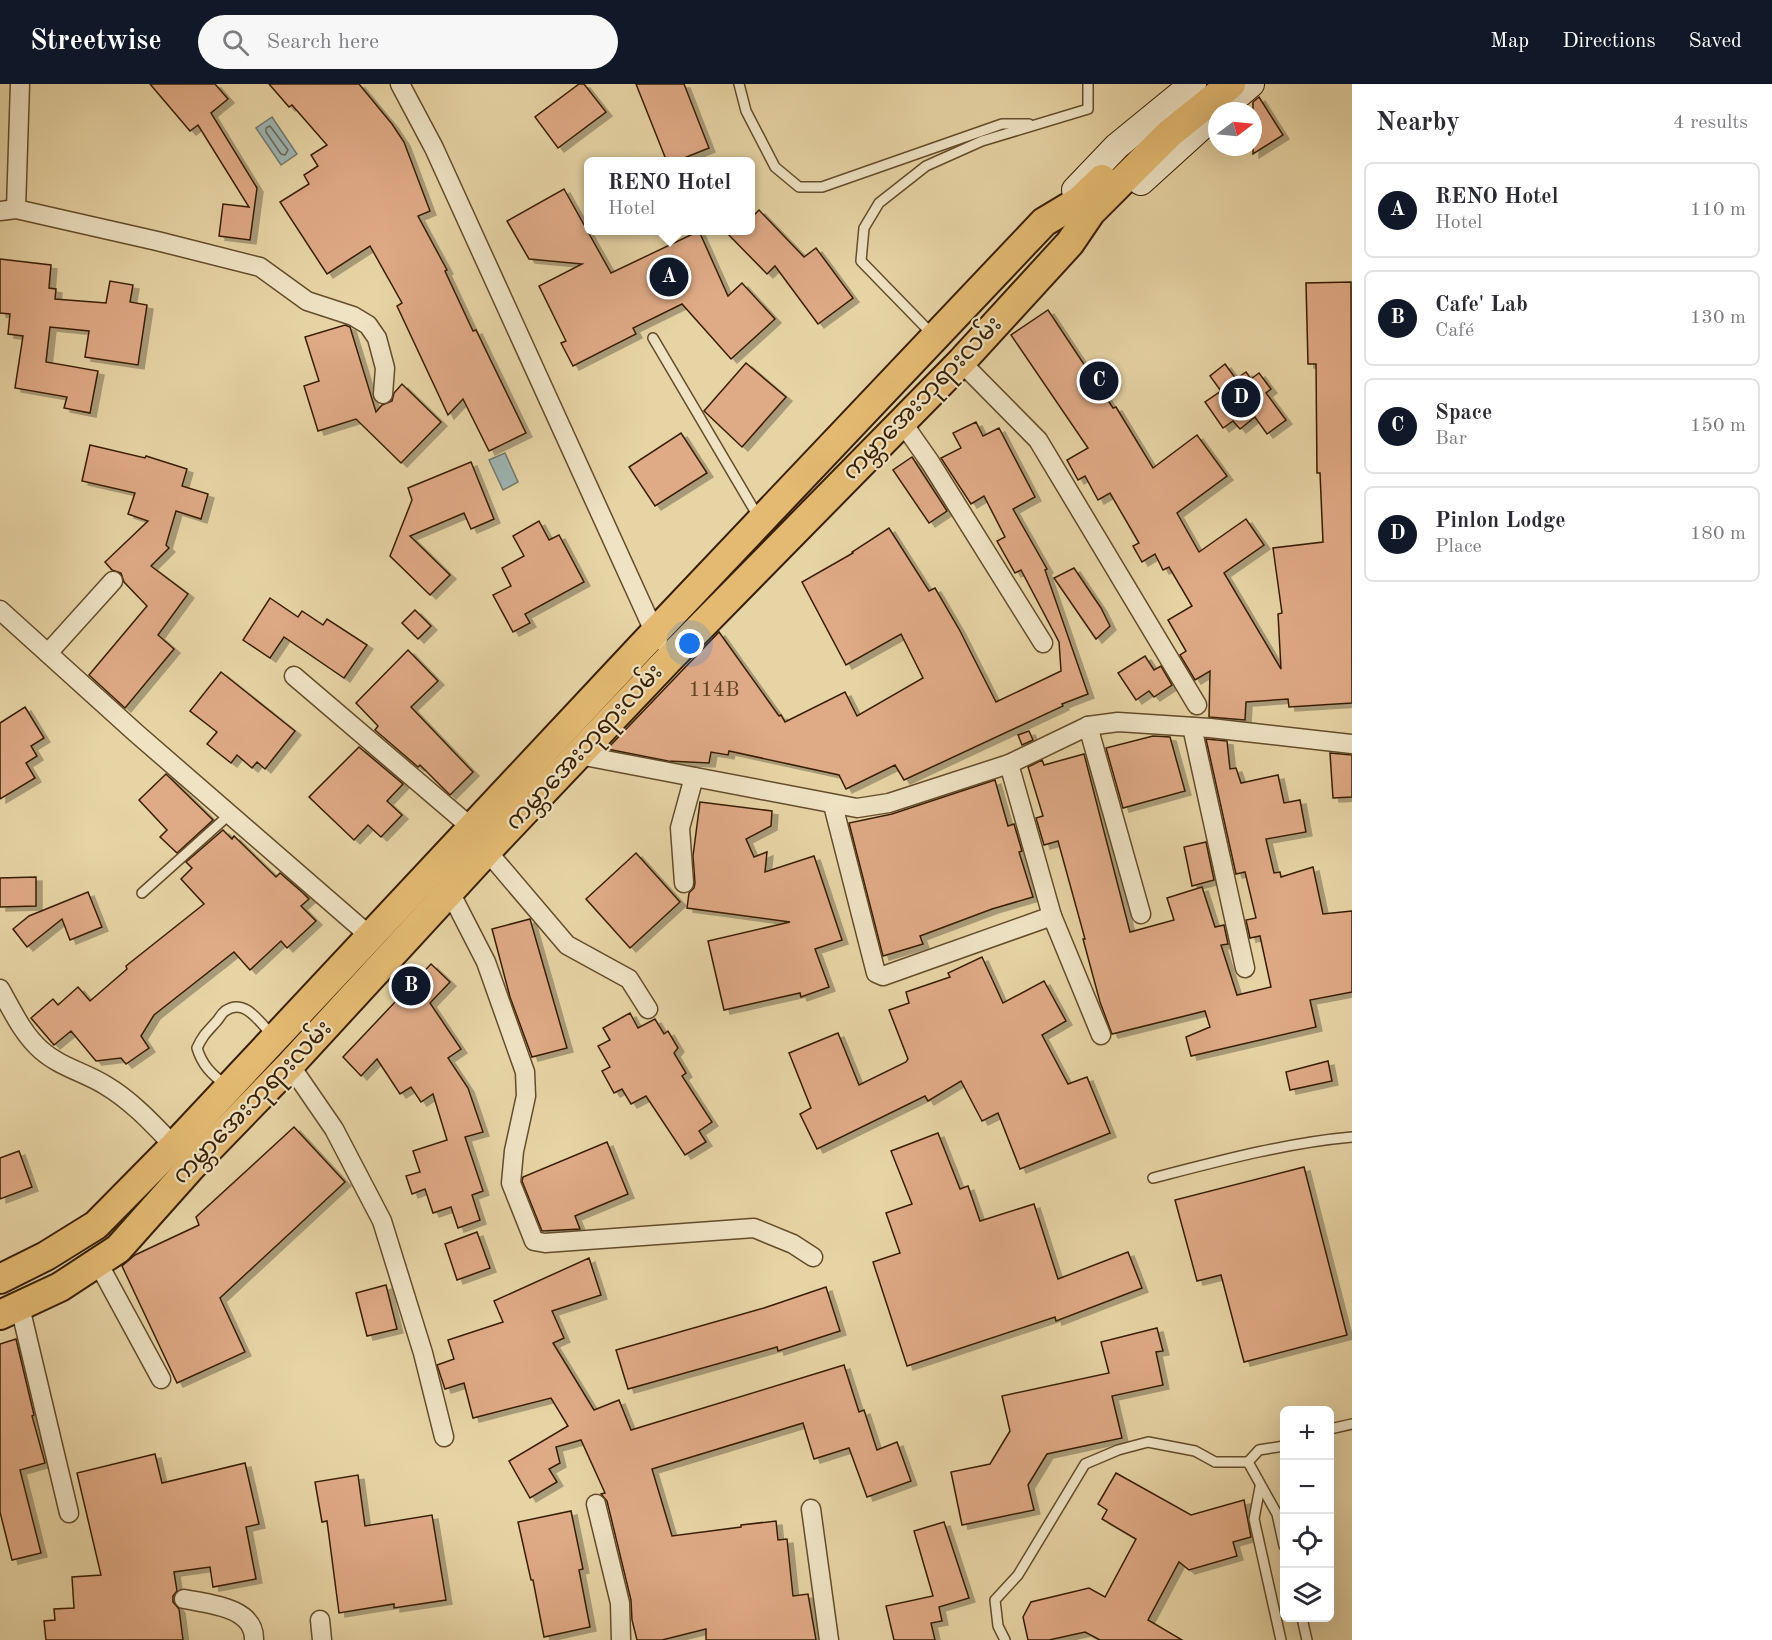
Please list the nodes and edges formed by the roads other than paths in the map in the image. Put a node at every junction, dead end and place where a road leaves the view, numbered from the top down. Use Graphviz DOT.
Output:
graph roads {
  1 [pos="20,84"];
  2 [pos="400,84"];
  3 [pos="739,84"];
  4 [pos="1088,84"];
  5 [pos="1193,84"];
  6 [pos="1212,84"];
  7 [pos="1231,84"];
  8 [pos="1251,84"];
  9 [pos="1230,102"];
  10 [pos="1208,121"];
  11 [pos="1040,124"];
  12 [pos="1085,206"];
  13 [pos="8,210"];
  14 [pos="1044,222"];
  15 [pos="1070,243"];
  16 [pos="653,338"];
  17 [pos="935,338"];
  18 [pos="961,362"];
  19 [pos="383,394"];
  20 [pos="902,422"];
  21 [pos="760,520"];
  22 [pos="113,581"];
  23 [pos="0,610"];
  24 [pos="654,634"];
  25 [pos="1043,643"];
  26 [pos="48,653"];
  27 [pos="669,659"];
  28 [pos="294,676"];
  29 [pos="1197,705"];
  30 [pos="1088,726"];
  31 [pos="1192,727"];
  32 [pos="552,742"];
  33 [pos="1352,744"];
  34 [pos="579,755"];
  35 [pos="1009,764"];
  36 [pos="694,777"];
  37 [pos="833,805"];
  38 [pos="230,814"];
  39 [pos="479,840"];
  40 [pos="684,883"];
  41 [pos="450,892"];
  42 [pos="142,893"];
  43 [pos="1141,914"];
  44 [pos="1052,916"];
  45 [pos="370,937"];
  46 [pos="1245,968"];
  47 [pos="0,989"];
  48 [pos="648,1009"];
  49 [pos="1101,1035"];
  50 [pos="274,1038"];
  51 [pos="290,1065"];
  52 [pos="229,1087"];
  53 [pos="1352,1137"];
  54 [pos="174,1146"];
  55 [pos="1153,1178"];
  56 [pos="813,1257"];
  57 [pos="98,1263"];
  58 [pos="0,1279"];
  59 [pos="10,1311"];
  60 [pos="161,1379"];
  61 [pos="1352,1424"];
  62 [pos="1334,1428"];
  63 [pos="444,1437"];
  64 [pos="1280,1447"];
  65 [pos="1248,1462"];
  66 [pos="1260,1487"];
  67 [pos="596,1504"];
  68 [pos="811,1509"];
  69 [pos="69,1514"];
  70 [pos="1280,1528"];
  71 [pos="184,1599"];
  72 [pos="320,1620"];
  73 [pos="1303,1622"];
  74 [pos="254,1640"];
  75 [pos="322,1640"];
  76 [pos="621,1640"];
  77 [pos="829,1640"];
  78 [pos="1005,1640"];
  79 [pos="1281,1640"];
  80 [pos="1307,1640"];
  1 -- 13 [label="street"];
  2 -- 24 [label="street"];
  3 -- 11 [label="lane"];
  4 -- 11 [label="lane"];
  5 -- 14 [label="main road"];
  6 -- 12 [label="main road, ကမ္ဘာအေးဘုရားလမ်း"];
  7 -- 12 [label="main road, ကမ္ဘာအေးဘုရားလမ်း"];
  8 -- 9 [label="main road"];
  10 -- 15 [label="main road"];
  11 -- 17 [label="lane"];
  12 -- 14 [label="main road, ကမ္ဘာအေးဘုရားလမ်း"];
  12 -- 15 [label="main road, ကမ္ဘာအေးဘုရားလမ်း"];
  13 -- 19 [label="street"];
  14 -- 17 [label="main road, ကမ္ဘာအေးဘုရားလမ်း"];
  15 -- 18 [label="main road, ကမ္ဘာအေးဘုရားလမ်း"];
  16 -- 21 [label="lane"];
  17 -- 21 [label="main road, ကမ္ဘာအေးဘုရားလမ်း"];
  18 -- 20 [label="main road, ကမ္ဘာအေးဘုရားလမ်း"];
  18 -- 29 [label="street"];
  20 -- 25 [label="street"];
  20 -- 27 [label="main road, ကမ္ဘာအေးဘုရားလမ်း"];
  21 -- 24 [label="main road, ကမ္ဘာအေးဘုရားလမ်း"];
  22 -- 26 [label="street"];
  23 -- 26 [label="street"];
  24 -- 27 [label="street"];
  24 -- 32 [label="main road, ကမ္ဘာအေးဘုရားလမ်း"];
  26 -- 38 [label="street"];
  27 -- 34 [label="main road, ကမ္ဘာအေးဘုရားလမ်း"];
  28 -- 39 [label="street"];
  30 -- 31 [label="street"];
  30 -- 35 [label="street"];
  30 -- 43 [label="street"];
  31 -- 33 [label="street"];
  31 -- 46 [label="street"];
  32 -- 34 [label="main road"];
  32 -- 39 [label="main road, ကမ္ဘာအေးဘုရားလမ်း"];
  34 -- 36 [label="street"];
  34 -- 39 [label="main road, ကမ္ဘာအေးဘုရားလမ်း"];
  35 -- 37 [label="street"];
  35 -- 44 [label="street"];
  36 -- 37 [label="street"];
  36 -- 40 [label="street"];
  37 -- 44 [label="street"];
  38 -- 42 [label="lane"];
  38 -- 45 [label="street"];
  39 -- 41 [label="main road, ကမ္ဘာအေးဘုရားလမ်း"];
  39 -- 45 [label="main road, ကမ္ဘာအေးဘုရားလမ်း"];
  39 -- 48 [label="street"];
  41 -- 51 [label="main road, ကမ္ဘာအေးဘုရားလမ်း"];
  41 -- 56 [label="street"];
  44 -- 49 [label="street"];
  45 -- 50 [label="main road, ကမ္ဘာအေးဘုရားလမ်း"];
  47 -- 54 [label="street"];
  50 -- 52 [label="main road, ကမ္ဘာအေးဘုရားလမ်း"];
  50 -- 52 [label="lane"];
  51 -- 57 [label="main road, ကမ္ဘာအေးဘုရားလမ်း"];
  51 -- 63 [label="street"];
  52 -- 54 [label="main road, ကမ္ဘာအေးဘုရားလမ်း"];
  53 -- 55 [label="lane"];
  54 -- 58 [label="main road, ကမ္ဘာအေးဘုရားလမ်း"];
  57 -- 59 [label="main road, ကမ္ဘာအေးဘုရားလမ်း"];
  57 -- 60 [label="street"];
  59 -- 69 [label="street"];
  61 -- 62 [label="lane"];
  64 -- 65 [label="lane"];
  65 -- 66 [label="lane"];
  65 -- 78 [label="lane"];
  66 -- 70 [label="lane"];
  66 -- 79 [label="lane"];
  67 -- 76 [label="street"];
  68 -- 77 [label="street"];
  71 -- 74 [label="street"];
  72 -- 75 [label="street"];
  73 -- 80 [label="lane"];
}
